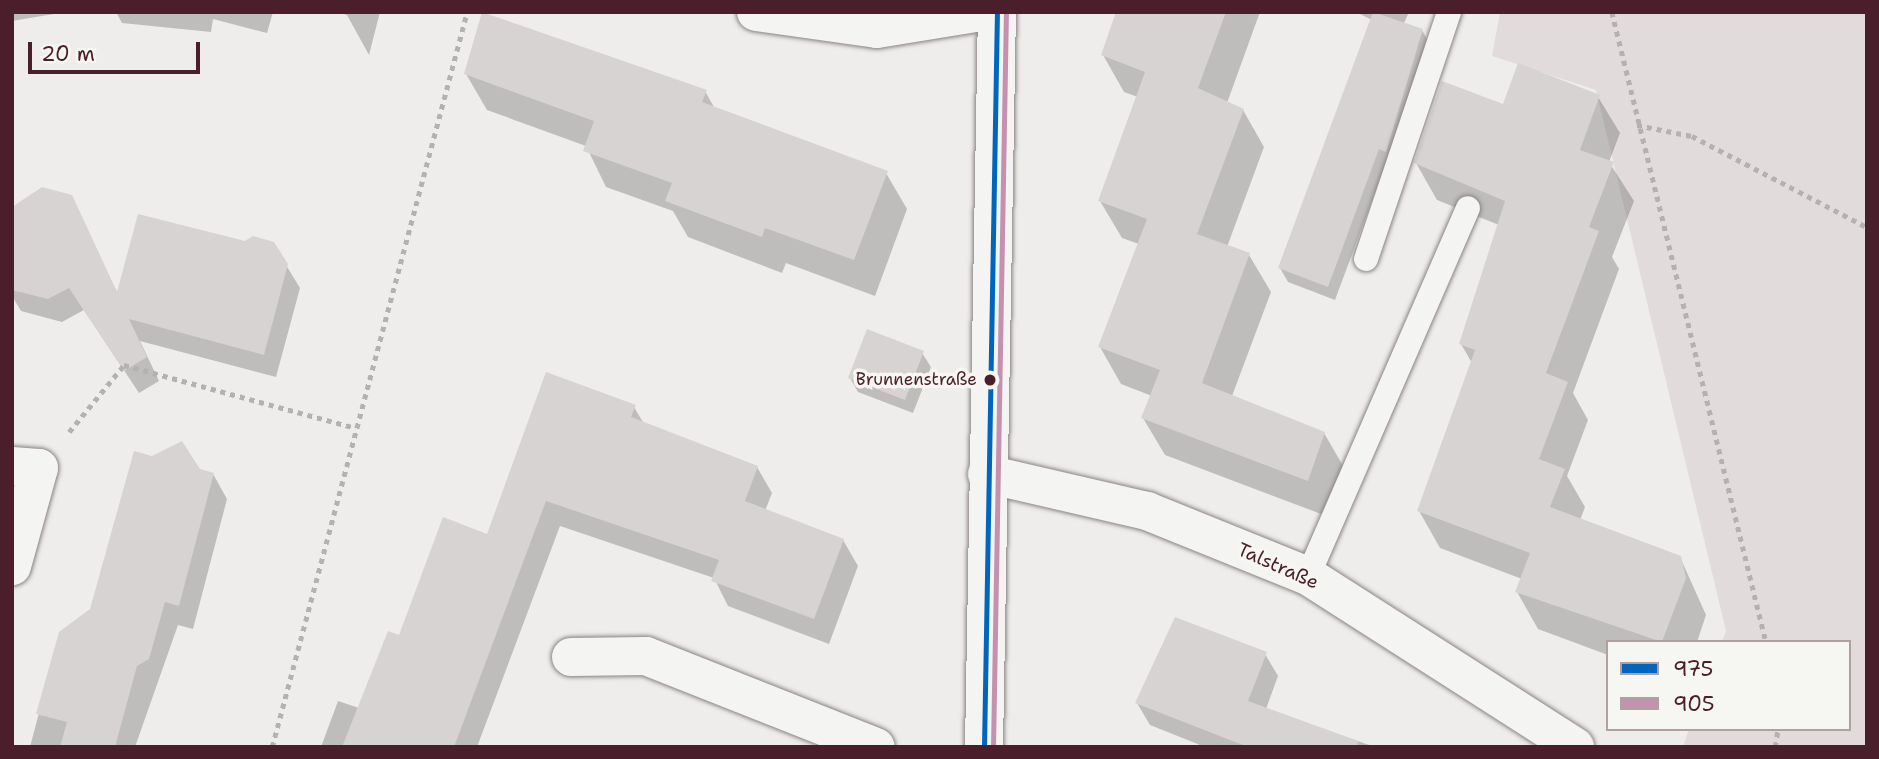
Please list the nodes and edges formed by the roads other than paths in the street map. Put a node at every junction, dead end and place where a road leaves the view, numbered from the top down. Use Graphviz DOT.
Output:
graph roads {
  1 [pos="756,12"];
  2 [pos="982,12"];
  3 [pos="997,12"];
  4 [pos="1449,12"];
  5 [pos="1468,208"];
  6 [pos="1366,260"];
  7 [pos="26,467"];
  8 [pos="987,474"];
  9 [pos="12,566"];
  10 [pos="1308,576"];
  11 [pos="571,657"];
  12 [pos="876,747"];
  13 [pos="984,747"];
  14 [pos="1575,747"];
  1 -- 2 [label="street"];
  3 -- 8 [label="street"];
  4 -- 6 [label="lane"];
  5 -- 10 [label="lane"];
  7 -- 9 [label="street"];
  8 -- 10 [label="street, Talstraße"];
  8 -- 13 [label="street"];
  10 -- 14 [label="street, Talstraße"];
  11 -- 12 [label="street"];
}
